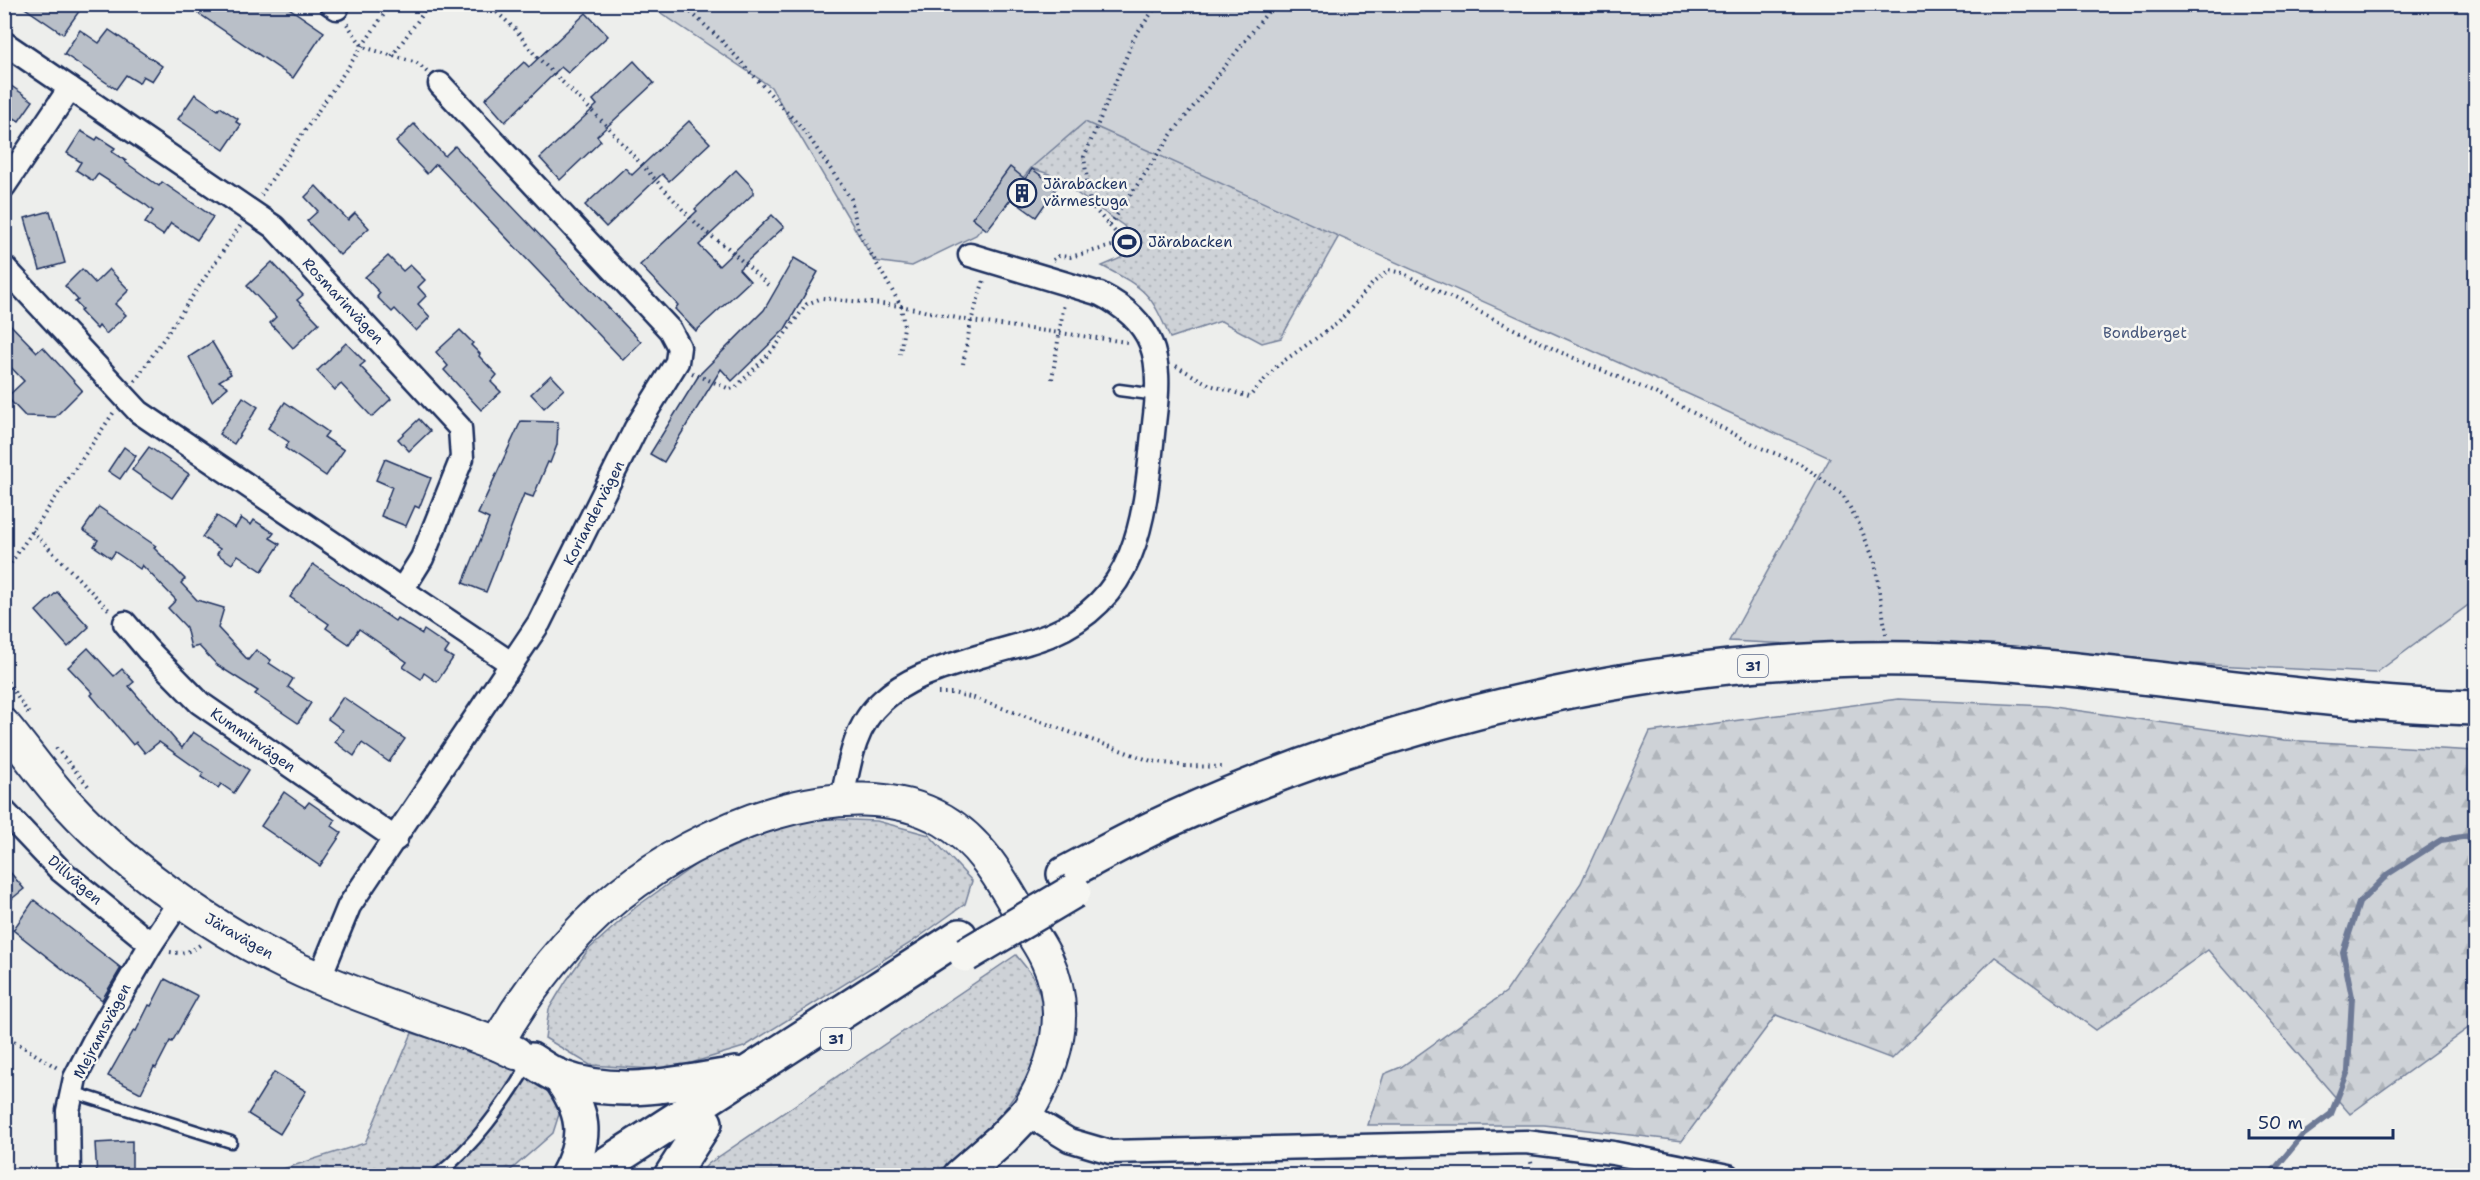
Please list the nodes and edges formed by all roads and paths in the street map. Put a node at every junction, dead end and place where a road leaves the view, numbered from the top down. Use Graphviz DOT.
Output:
graph roads {
  1 [pos="391,4"];
  2 [pos="430,4"];
  3 [pos="488,4"];
  4 [pos="682,4"];
  5 [pos="1158,4"];
  6 [pos="1274,4"];
  7 [pos="334,6"];
  8 [pos="4,43"];
  9 [pos="363,47"];
  10 [pos="392,56"];
  11 [pos="441,84"];
  12 [pos="70,88"];
  13 [pos="4,186"];
  14 [pos="251,211"];
  15 [pos="1110,225"];
  16 [pos="970,255"];
  17 [pos="1042,259"];
  18 [pos="4,267"];
  19 [pos="1066,284"];
  20 [pos="768,285"];
  21 [pos="980,294"];
  22 [pos="901,306"];
  23 [pos="971,321"];
  24 [pos="1060,333"];
  25 [pos="1155,352"];
  26 [pos="900,354"];
  27 [pos="963,364"];
  28 [pos="685,370"];
  29 [pos="1052,379"];
  30 [pos="1119,390"];
  31 [pos="1158,396"];
  32 [pos="124,397"];
  33 [pos="32,531"];
  34 [pos="4,573"];
  35 [pos="402,590"];
  36 [pos="125,623"];
  37 [pos="1887,639"];
  38 [pos="512,664"];
  39 [pos="4,677"];
  40 [pos="2475,708"];
  41 [pos="36,723"];
  42 [pos="4,725"];
  43 [pos="2475,728"];
  44 [pos="50,740"];
  45 [pos="93,791"];
  46 [pos="842,800"];
  47 [pos="4,811"];
  48 [pos="396,838"];
  49 [pos="1069,883"];
  50 [pos="180,902"];
  51 [pos="151,944"];
  52 [pos="963,945"];
  53 [pos="319,979"];
  54 [pos="4,1035"];
  55 [pos="497,1044"];
  56 [pos="531,1060"];
  57 [pos="749,1071"];
  58 [pos="559,1076"];
  59 [pos="74,1085"];
  60 [pos="1026,1114"];
  61 [pos="705,1123"];
  62 [pos="231,1142"];
  63 [pos="69,1176"];
  64 [pos="436,1176"];
  65 [pos="567,1176"];
  66 [pos="588,1176"];
  67 [pos="624,1176"];
  68 [pos="671,1176"];
  69 [pos="960,1176"];
  70 [pos="1728,1176"];
  1 -- 9 [label="path"];
  2 -- 10 [label="path"];
  3 -- 20 [label="path"];
  4 -- 22 [label="path"];
  5 -- 15 [label="path"];
  6 -- 15 [label="path"];
  7 -- 9 [label="path"];
  8 -- 12 [label="street, Rosmarinvägen"];
  9 -- 10 [label="path"];
  9 -- 14 [label="path"];
  10 -- 11 [label="path"];
  11 -- 38 [label="street, Koriandervägen"];
  12 -- 13 [label="street"];
  12 -- 14 [label="street, Rosmarinvägen"];
  14 -- 32 [label="path"];
  14 -- 35 [label="street, Rosmarinvägen"];
  15 -- 17 [label="path"];
  16 -- 19 [label="street"];
  18 -- 32 [label="street"];
  19 -- 24 [label="path"];
  19 -- 25 [label="street"];
  21 -- 23 [label="path"];
  22 -- 23 [label="path"];
  22 -- 26 [label="path"];
  22 -- 28 [label="path"];
  23 -- 24 [label="path"];
  23 -- 27 [label="path"];
  24 -- 25 [label="path"];
  24 -- 29 [label="path"];
  25 -- 31 [label="street"];
  25 -- 37 [label="path"];
  30 -- 31 [label="lane"];
  31 -- 46 [label="street"];
  32 -- 33 [label="path"];
  32 -- 35 [label="street"];
  33 -- 34 [label="path"];
  33 -- 36 [label="path"];
  35 -- 38 [label="street"];
  36 -- 48 [label="street, Kumminvägen"];
  38 -- 48 [label="street, Koriandervägen"];
  39 -- 41 [label="path"];
  40 -- 49 [label="highway, 31"];
  42 -- 50 [label="street, Järavägen"];
  43 -- 49 [label="highway, 31"];
  44 -- 45 [label="path"];
  46 -- 55 [label="street"];
  46 -- 60 [label="street"];
  47 -- 51 [label="street, Dillvägen"];
  48 -- 53 [label="street, Koriandervägen"];
  49 -- 52 [label="highway, 31, bridge"];
  50 -- 51 [label="street, Mejramsvägen"];
  50 -- 53 [label="street, Järavägen"];
  51 -- 59 [label="street, Mejramsvägen"];
  52 -- 57 [label="highway, 31"];
  52 -- 61 [label="highway, 31"];
  53 -- 55 [label="street, Järavägen"];
  54 -- 59 [label="path"];
  55 -- 56 [label="street, Järavägen"];
  56 -- 58 [label="highway"];
  56 -- 64 [label="lane"];
  57 -- 58 [label="highway"];
  57 -- 66 [label="highway, 31"];
  58 -- 65 [label="highway"];
  59 -- 62 [label="lane"];
  59 -- 63 [label="street, Mejramsvägen"];
  60 -- 69 [label="highway"];
  60 -- 70 [label="street"];
  61 -- 67 [label="highway, 31"];
  61 -- 68 [label="highway"];
}
